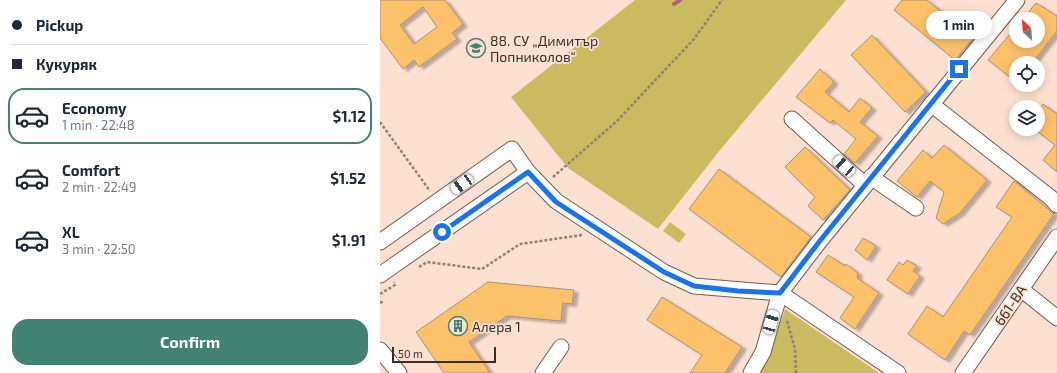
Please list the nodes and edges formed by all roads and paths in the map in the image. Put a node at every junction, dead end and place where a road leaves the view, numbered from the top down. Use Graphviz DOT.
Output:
graph roads {
  1 [pos="722,0"];
  2 [pos="1016,0"];
  3 [pos="931,104"];
  4 [pos="792,120"];
  5 [pos="380,122"];
  6 [pos="528,172"];
  7 [pos="868,181"];
  8 [pos="542,187"];
  9 [pos="438,201"];
  10 [pos="1057,205"];
  11 [pos="916,208"];
  12 [pos="602,232"];
  13 [pos="1056,239"];
  14 [pos="380,242"];
  15 [pos="413,270"];
  16 [pos="380,274"];
  17 [pos="400,278"];
  18 [pos="1021,289"];
  19 [pos="780,293"];
  20 [pos="380,294"];
  21 [pos="384,301"];
  22 [pos="380,303"];
  23 [pos="1057,318"];
  24 [pos="561,347"];
  25 [pos="380,350"];
  26 [pos="399,373"];
  27 [pos="543,373"];
  28 [pos="751,373"];
  29 [pos="796,373"];
  30 [pos="898,373"];
  31 [pos="963,373"];
  1 -- 8 [label="path"];
  2 -- 3 [label="street"];
  3 -- 7 [label="street"];
  3 -- 10 [label="street"];
  4 -- 7 [label="street"];
  5 -- 9 [label="path"];
  6 -- 8 [label="street"];
  6 -- 9 [label="street"];
  6 -- 16 [label="street"];
  7 -- 11 [label="street"];
  7 -- 19 [label="street"];
  8 -- 12 [label="street"];
  9 -- 14 [label="street"];
  12 -- 15 [label="path"];
  12 -- 19 [label="street"];
  13 -- 18 [label="street, 661-ВА"];
  17 -- 20 [label="path"];
  18 -- 23 [label="street"];
  18 -- 31 [label="street, 661-ВА"];
  19 -- 28 [label="street"];
  19 -- 29 [label="path"];
  19 -- 30 [label="street"];
  21 -- 22 [label="path"];
  24 -- 27 [label="street"];
  25 -- 26 [label="street"];
}
